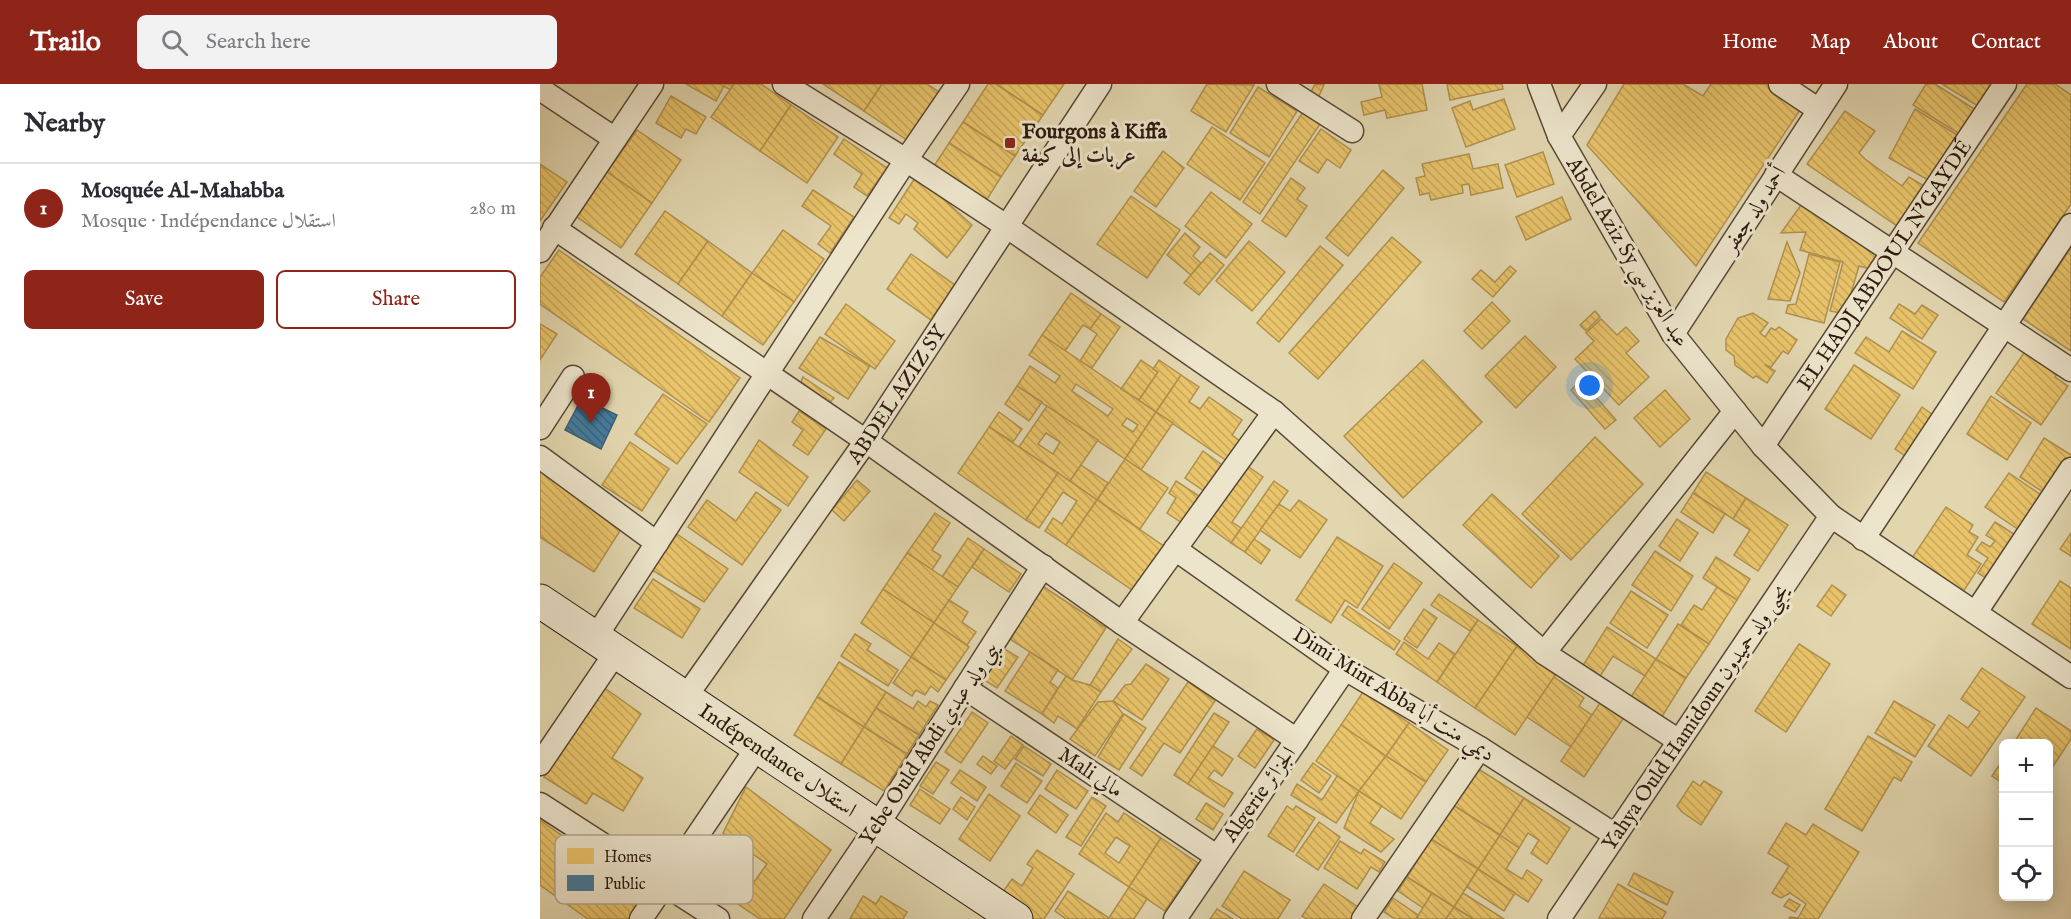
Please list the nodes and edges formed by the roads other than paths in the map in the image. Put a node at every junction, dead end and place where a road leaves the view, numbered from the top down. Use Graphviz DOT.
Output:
graph roads {
  1 [pos="652,84"];
  2 [pos="958,84"];
  3 [pos="1100,84"];
  4 [pos="1278,84"];
  5 [pos="1539,84"];
  6 [pos="1595,84"];
  7 [pos="1780,84"];
  8 [pos="1836,84"];
  9 [pos="2005,84"];
  10 [pos="797,88"];
  11 [pos="540,89"];
  12 [pos="1820,110"];
  13 [pos="1352,131"];
  14 [pos="1559,136"];
  15 [pos="615,139"];
  16 [pos="906,160"];
  17 [pos="1776,175"];
  18 [pos="2071,225"];
  19 [pos="1006,226"];
  20 [pos="554,228"];
  21 [pos="540,251"];
  22 [pos="1892,252"];
  23 [pos="2004,326"];
  24 [pos="1673,334"];
  25 [pos="2071,370"];
  26 [pos="768,375"];
  27 [pos="573,377"];
  28 [pos="1735,411"];
  29 [pos="1274,412"];
  30 [pos="540,428"];
  31 [pos="867,441"];
  32 [pos="1763,446"];
  33 [pos="540,458"];
  34 [pos="2071,469"];
  35 [pos="1832,516"];
  36 [pos="1863,539"];
  37 [pos="657,543"];
  38 [pos="1175,549"];
  39 [pos="1043,566"];
  40 [pos="540,601"];
  41 [pos="1976,612"];
  42 [pos="1122,623"];
  43 [pos="605,645"];
  44 [pos="1544,653"];
  45 [pos="1345,669"];
  46 [pos="2071,677"];
  47 [pos="965,688"];
  48 [pos="685,698"];
  49 [pos="1297,740"];
  50 [pos="1679,741"];
  51 [pos="758,746"];
  52 [pos="1480,748"];
  53 [pos="540,764"];
  54 [pos="540,804"];
  55 [pos="877,826"];
  56 [pos="588,835"];
  57 [pos="698,835"];
  58 [pos="1615,835"];
  59 [pos="1216,856"];
  60 [pos="652,904"];
  61 [pos="695,904"];
  62 [pos="641,919"];
  63 [pos="718,919"];
  64 [pos="814,919"];
  65 [pos="1016,919"];
  66 [pos="1174,919"];
  67 [pos="1363,919"];
  68 [pos="1558,919"];
  1 -- 15 [label="street"];
  2 -- 16 [label="street"];
  3 -- 19 [label="street, ABDEL AZIZ SY"];
  4 -- 13 [label="street"];
  5 -- 14 [label="street, Abdel Aziz Sy عبد العزيز سي"];
  6 -- 14 [label="street"];
  7 -- 12 [label="street"];
  8 -- 12 [label="street, أحمد ولد جعفر"];
  9 -- 22 [label="street, EL HADJ ABDOUL N'GAYDÉ"];
  10 -- 16 [label="street"];
  11 -- 15 [label="street"];
  12 -- 17 [label="street, أحمد ولد جعفر"];
  14 -- 24 [label="street, Abdel Aziz Sy عبد العزيز سي"];
  15 -- 20 [label="street"];
  16 -- 19 [label="street"];
  16 -- 26 [label="street"];
  17 -- 22 [label="street"];
  17 -- 24 [label="street, أحمد ولد جعفر"];
  18 -- 23 [label="street"];
  19 -- 29 [label="street"];
  19 -- 31 [label="street, ABDEL AZIZ SY"];
  20 -- 21 [label="street"];
  20 -- 26 [label="street"];
  22 -- 23 [label="street"];
  22 -- 32 [label="street, EL HADJ ABDOUL N'GAYDÉ"];
  23 -- 25 [label="street"];
  23 -- 36 [label="street"];
  24 -- 28 [label="street, Abdel Aziz Sy عبد العزيز سي"];
  26 -- 31 [label="street"];
  26 -- 37 [label="street"];
  27 -- 30 [label="street"];
  28 -- 32 [label="street, Abdel Aziz Sy عبد العزيز سي"];
  28 -- 44 [label="street"];
  29 -- 38 [label="street"];
  29 -- 44 [label="street"];
  31 -- 39 [label="street"];
  31 -- 48 [label="street, ABDEL AZIZ SY"];
  32 -- 35 [label="street, Abdel Aziz Sy عبد العزيز سي"];
  33 -- 37 [label="street"];
  34 -- 41 [label="street"];
  35 -- 36 [label="street, Abdel Aziz Sy عبد العزيز سي"];
  35 -- 50 [label="street, Yahya Ould Hamidoun يحيى ولد حميدون"];
  36 -- 41 [label="street, Abdel Aziz Sy عبد العزيز سي"];
  37 -- 43 [label="street"];
  38 -- 42 [label="street"];
  38 -- 45 [label="street, Dimi Mint Abba ديمي منت أبا"];
  39 -- 42 [label="street"];
  39 -- 47 [label="street, Yebe Ould Abdi يبي ولد عبدي"];
  40 -- 43 [label="street, Indépendance استقلال"];
  41 -- 46 [label="street, Abdel Aziz Sy عبد العزيز سي"];
  42 -- 49 [label="street"];
  43 -- 48 [label="street, Indépendance استقلال"];
  43 -- 53 [label="street"];
  44 -- 50 [label="street"];
  45 -- 49 [label="street, Algerie الجزائر"];
  45 -- 52 [label="street, Dimi Mint Abba ديمي منت أبا"];
  47 -- 55 [label="street, Yebe Ould Abdi يبي ولد عبدي"];
  47 -- 59 [label="street, Mali مالي"];
  48 -- 51 [label="street, Indépendance استقلال"];
  49 -- 59 [label="street, Algerie الجزائر"];
  50 -- 58 [label="street, Yahya Ould Hamidoun يحيى ولد حميدون"];
  51 -- 55 [label="street, Indépendance استقلال"];
  51 -- 57 [label="street"];
  52 -- 58 [label="street, Dimi Mint Abba ديمي منت أبا"];
  52 -- 67 [label="street"];
  54 -- 56 [label="street"];
  55 -- 64 [label="street, Yebe Ould Abdi يبي ولد عبدي"];
  55 -- 65 [label="street, Indépendance استقلال"];
  58 -- 68 [label="street, Yahya Ould Hamidoun يحيى ولد حميدون"];
  59 -- 66 [label="street, Algerie الجزائر"];
  60 -- 62 [label="street"];
  61 -- 63 [label="street"];
}
